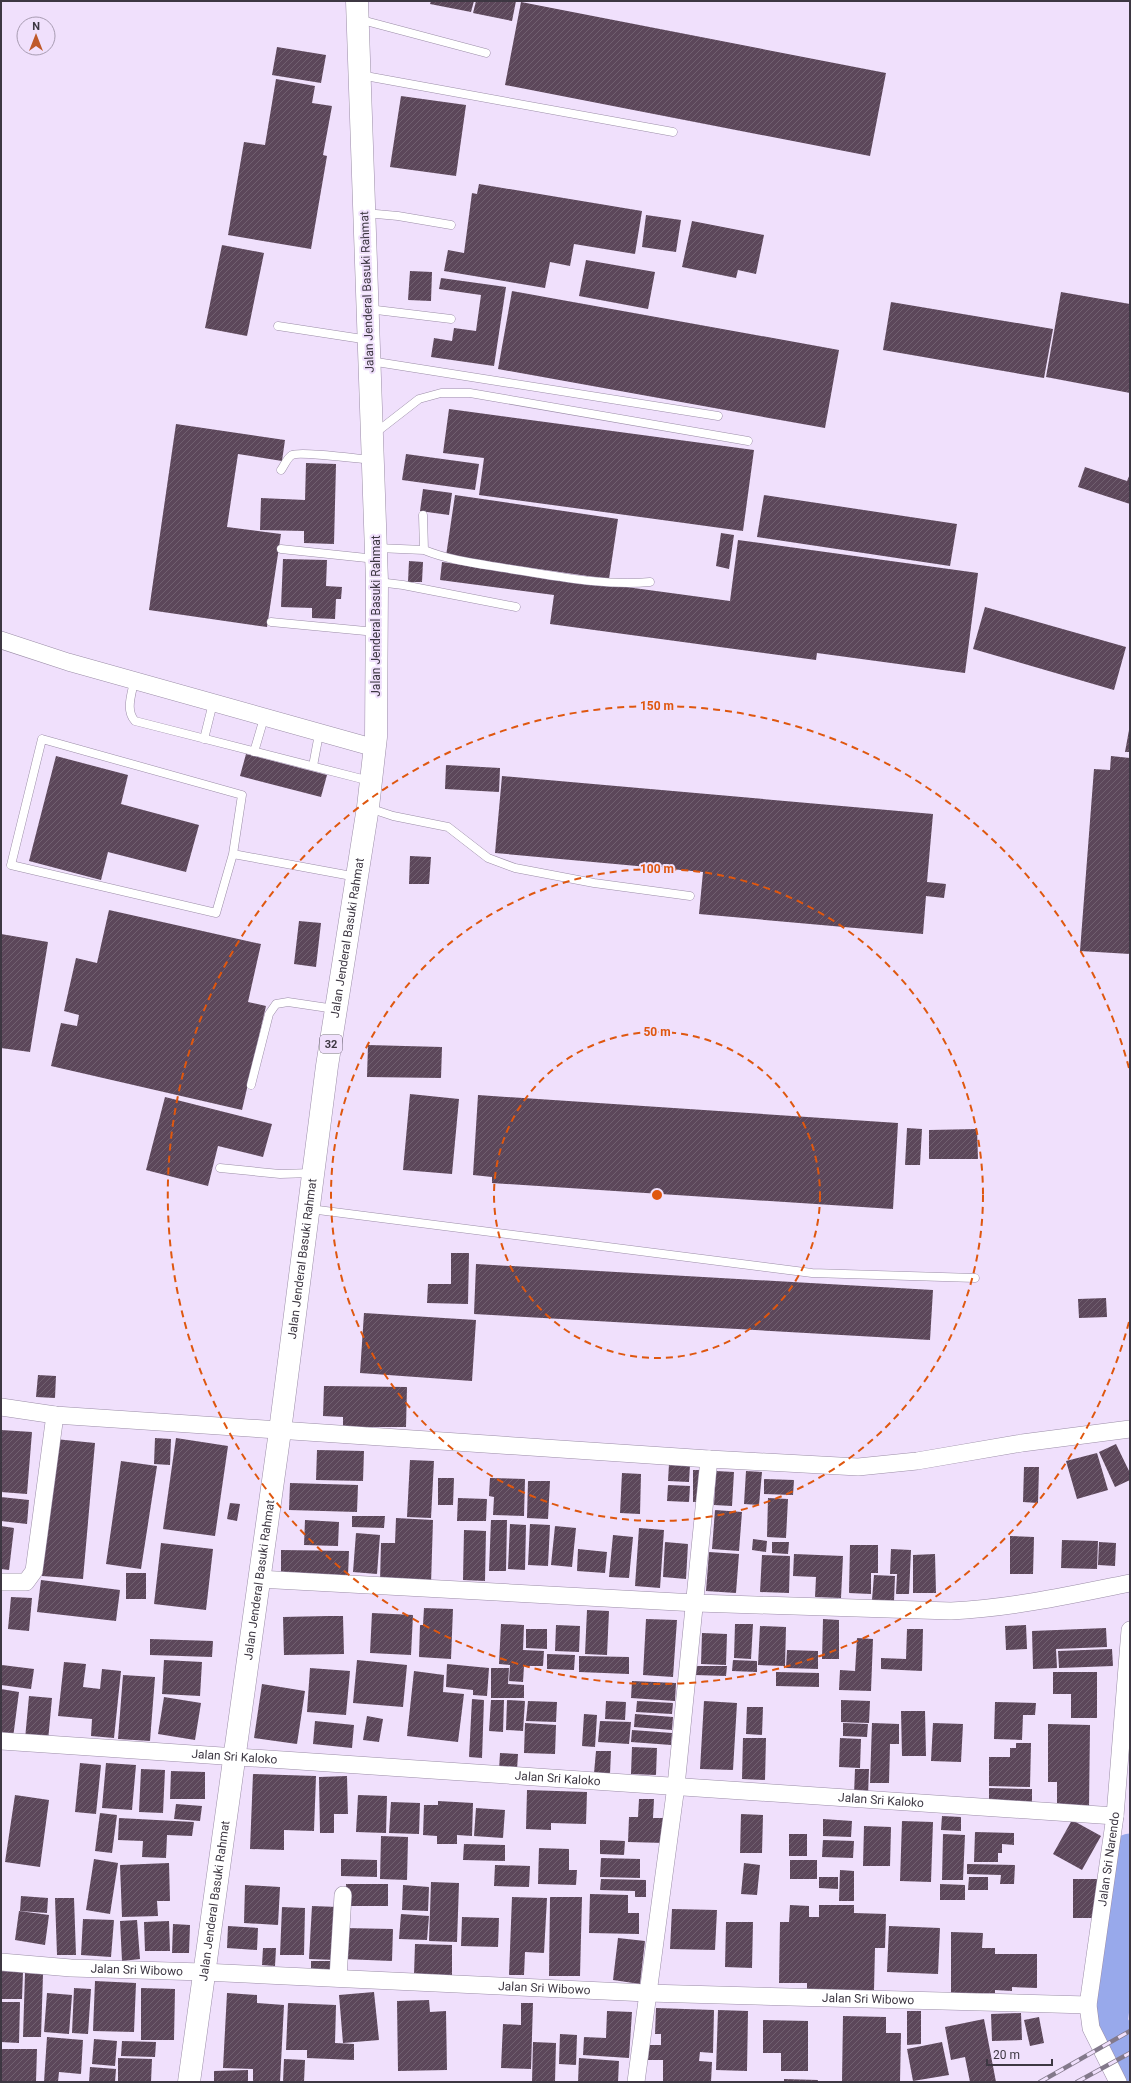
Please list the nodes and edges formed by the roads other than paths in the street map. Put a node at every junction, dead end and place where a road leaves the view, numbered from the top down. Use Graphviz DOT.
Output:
graph roads {
  1 [pos="357,10"];
  2 [pos="486,53"];
  3 [pos="360,75"];
  4 [pos="673,132"];
  5 [pos="364,213"];
  6 [pos="450,225"];
  7 [pos="367,309"];
  8 [pos="450,319"];
  9 [pos="278,326"];
  10 [pos="369,350"];
  11 [pos="718,416"];
  12 [pos="372,436"];
  13 [pos="748,441"];
  14 [pos="373,460"];
  15 [pos="281,470"];
  16 [pos="423,514"];
  17 [pos="281,549"];
  18 [pos="424,550"];
  19 [pos="377,554"];
  20 [pos="378,582"];
  21 [pos="650,582"];
  22 [pos="516,607"];
  23 [pos="271,622"];
  24 [pos="377,632"];
  25 [pos="1,640"];
  26 [pos="134,681"];
  27 [pos="213,703"];
  28 [pos="264,718"];
  29 [pos="319,734"];
  30 [pos="204,739"];
  31 [pos="375,748"];
  32 [pos="254,752"];
  33 [pos="313,766"];
  34 [pos="371,781"];
  35 [pos="368,808"];
  36 [pos="233,854"];
  37 [pos="358,877"];
  38 [pos="690,896"];
  39 [pos="337,1010"];
  40 [pos="251,1085"];
  41 [pos="220,1168"];
  42 [pos="312,1173"];
  43 [pos="307,1209"];
  44 [pos="975,1278"];
  45 [pos="1,1407"];
  46 [pos="55,1415"];
  47 [pos="1130,1429"];
  48 [pos="280,1430"];
  49 [pos="709,1459"];
  50 [pos="258,1579"];
  51 [pos="1,1582"];
  52 [pos="1130,1583"];
  53 [pos="696,1603"];
  54 [pos="1130,1630"];
  55 [pos="1,1741"];
  56 [pos="234,1757"];
  57 [pos="676,1786"];
  58 [pos="1115,1816"];
  59 [pos="343,1894"];
  60 [pos="1,1962"];
  61 [pos="203,1972"];
  62 [pos="338,1978"];
  63 [pos="647,1993"];
  64 [pos="1088,2005"];
  65 [pos="189,2082"];
  66 [pos="636,2082"];
  67 [pos="1118,2082"];
  1 -- 2 [label="lane"];
  1 -- 3 [label="highway, Jalan Jenderal Basuki Rahmat / 32"];
  3 -- 4 [label="lane"];
  3 -- 5 [label="highway, Jalan Jenderal Basuki Rahmat / 32"];
  5 -- 6 [label="lane"];
  5 -- 7 [label="highway, Jalan Jenderal Basuki Rahmat / 32"];
  7 -- 8 [label="lane"];
  7 -- 10 [label="highway, Jalan Jenderal Basuki Rahmat / 32"];
  9 -- 10 [label="lane"];
  10 -- 11 [label="lane"];
  10 -- 12 [label="highway, Jalan Jenderal Basuki Rahmat / 32"];
  12 -- 13 [label="lane"];
  12 -- 14 [label="highway, Jalan Jenderal Basuki Rahmat / 32"];
  14 -- 15 [label="lane"];
  14 -- 19 [label="highway, Jalan Jenderal Basuki Rahmat / 32"];
  16 -- 18 [label="lane"];
  17 -- 19 [label="lane"];
  18 -- 19 [label="lane"];
  18 -- 21 [label="lane"];
  19 -- 20 [label="highway, Jalan Jenderal Basuki Rahmat / 32"];
  20 -- 22 [label="lane"];
  20 -- 24 [label="highway, Jalan Jenderal Basuki Rahmat / 32"];
  23 -- 24 [label="lane"];
  24 -- 31 [label="highway, Jalan Jenderal Basuki Rahmat / 32"];
  25 -- 26 [label="street"];
  26 -- 27 [label="street"];
  26 -- 30 [label="lane"];
  27 -- 28 [label="street"];
  27 -- 30 [label="lane"];
  28 -- 29 [label="street"];
  28 -- 32 [label="lane"];
  29 -- 31 [label="street"];
  29 -- 33 [label="lane"];
  30 -- 32 [label="lane"];
  31 -- 34 [label="highway, Jalan Jenderal Basuki Rahmat / 32"];
  32 -- 33 [label="lane"];
  33 -- 34 [label="lane"];
  34 -- 35 [label="highway, Jalan Jenderal Basuki Rahmat / 32"];
  35 -- 37 [label="highway, Jalan Jenderal Basuki Rahmat / 32"];
  35 -- 38 [label="lane"];
  36 -- 36 [label="lane"];
  36 -- 37 [label="lane"];
  37 -- 39 [label="highway, Jalan Jenderal Basuki Rahmat / 32"];
  39 -- 40 [label="lane"];
  39 -- 42 [label="highway, Jalan Jenderal Basuki Rahmat / 32"];
  41 -- 42 [label="lane"];
  42 -- 43 [label="highway, Jalan Jenderal Basuki Rahmat / 32"];
  43 -- 44 [label="lane"];
  43 -- 48 [label="highway, Jalan Jenderal Basuki Rahmat / 32"];
  45 -- 46 [label="street"];
  46 -- 48 [label="street"];
  46 -- 51 [label="street"];
  47 -- 49 [label="street"];
  48 -- 49 [label="street"];
  48 -- 50 [label="highway, Jalan Jenderal Basuki Rahmat / 32"];
  49 -- 53 [label="street"];
  50 -- 53 [label="street"];
  50 -- 56 [label="highway, Jalan Jenderal Basuki Rahmat / 32"];
  52 -- 53 [label="street"];
  53 -- 57 [label="street"];
  54 -- 58 [label="street, Jalan Sri Narendo"];
  55 -- 56 [label="street, Jalan Sri Kaloko"];
  56 -- 57 [label="street, Jalan Sri Kaloko"];
  56 -- 61 [label="highway, Jalan Jenderal Basuki Rahmat / 32"];
  57 -- 58 [label="street, Jalan Sri Kaloko"];
  57 -- 63 [label="street"];
  58 -- 64 [label="street, Jalan Sri Narendo"];
  59 -- 62 [label="street"];
  60 -- 61 [label="street, Jalan Sri Wibowo"];
  61 -- 62 [label="street, Jalan Sri Wibowo"];
  61 -- 65 [label="highway, Jalan Jenderal Basuki Rahmat / 32"];
  62 -- 63 [label="street, Jalan Sri Wibowo"];
  63 -- 64 [label="street, Jalan Sri Wibowo"];
  63 -- 66 [label="street"];
  64 -- 67 [label="street, Jalan Sri Narendo"];
}
